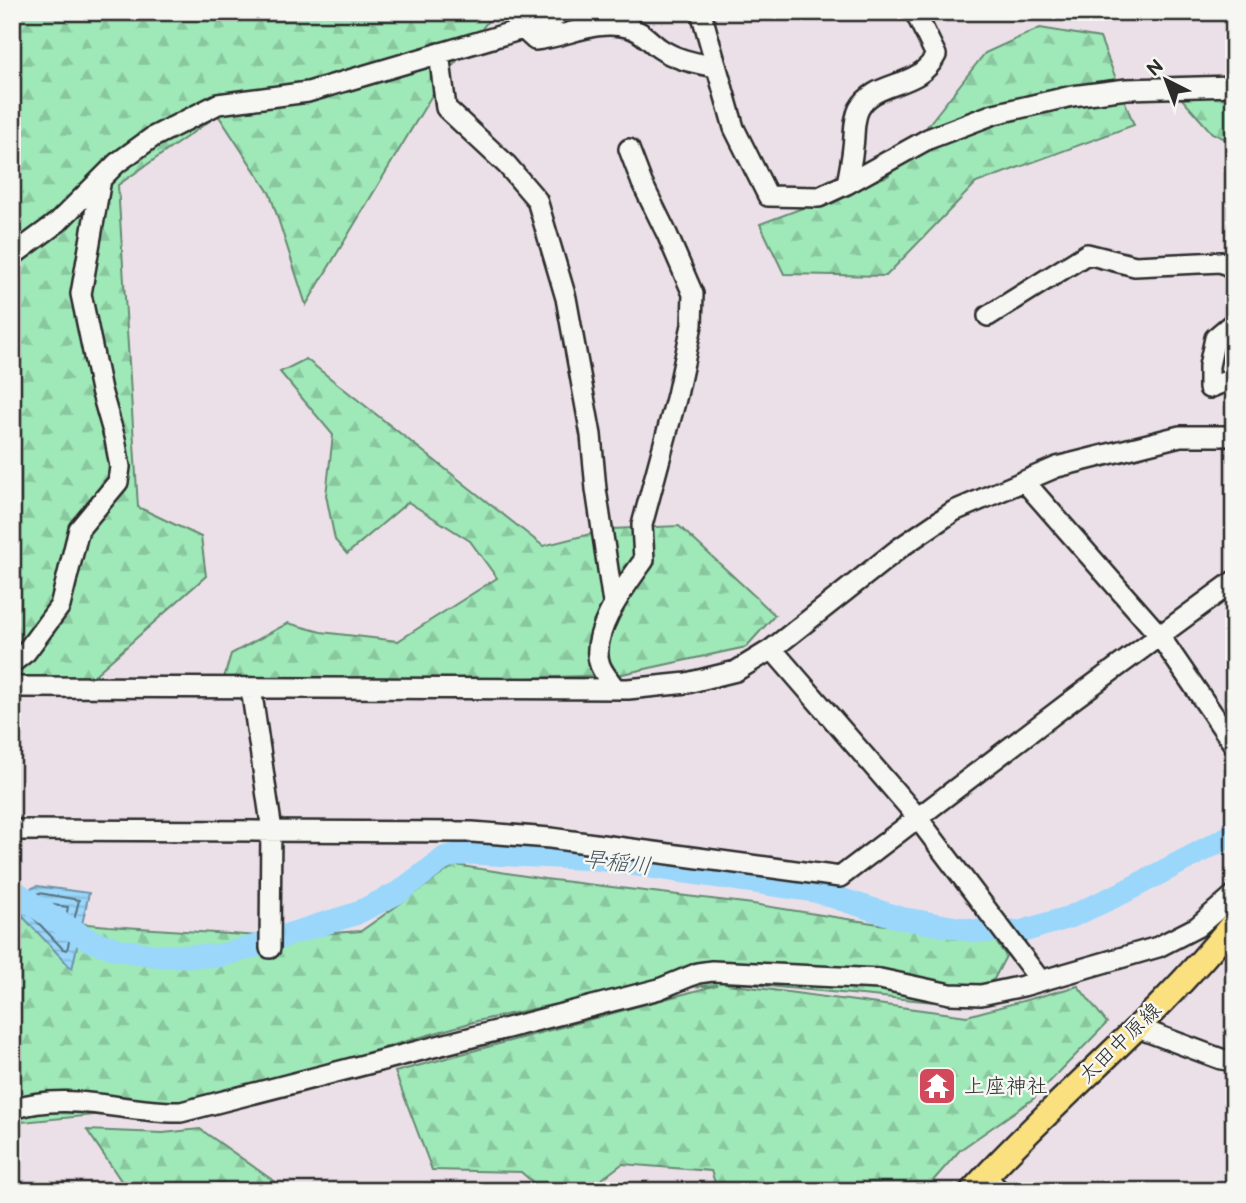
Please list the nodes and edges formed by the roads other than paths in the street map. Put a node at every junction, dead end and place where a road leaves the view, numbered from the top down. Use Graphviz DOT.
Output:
graph roads {
  1 [pos="561,12"];
  2 [pos="702,12"];
  3 [pos="915,12"];
  4 [pos="523,29"];
  5 [pos="439,53"];
  6 [pos="716,67"];
  7 [pos="1234,86"];
  8 [pos="629,149"];
  9 [pos="101,179"];
  10 [pos="847,184"];
  11 [pos="12,256"];
  12 [pos="1234,272"];
  13 [pos="988,316"];
  14 [pos="1234,323"];
  15 [pos="1234,378"];
  16 [pos="1234,436"];
  17 [pos="1024,481"];
  18 [pos="1234,581"];
  19 [pos="613,603"];
  20 [pos="1159,635"];
  21 [pos="772,649"];
  22 [pos="12,663"];
  23 [pos="12,687"];
  24 [pos="251,688"];
  25 [pos="615,688"];
  26 [pos="1234,745"];
  27 [pos="917,818"];
  28 [pos="12,830"];
  29 [pos="270,833"];
  30 [pos="1234,895"];
  31 [pos="1234,922"];
  32 [pos="270,948"];
  33 [pos="1040,980"];
  34 [pos="1138,1028"];
  35 [pos="1234,1061"];
  36 [pos="12,1109"];
  37 [pos="986,1186"];
  1 -- 4 [label="street"];
  2 -- 6 [label="street"];
  3 -- 10 [label="street"];
  4 -- 5 [label="street"];
  4 -- 6 [label="street"];
  5 -- 9 [label="street"];
  5 -- 19 [label="street"];
  6 -- 10 [label="street"];
  7 -- 10 [label="street"];
  8 -- 19 [label="street"];
  9 -- 11 [label="street"];
  9 -- 22 [label="street"];
  12 -- 13 [label="street"];
  14 -- 15 [label="street"];
  16 -- 17 [label="street"];
  17 -- 20 [label="street"];
  17 -- 21 [label="street"];
  18 -- 20 [label="street"];
  19 -- 25 [label="street"];
  20 -- 26 [label="street"];
  20 -- 27 [label="street"];
  21 -- 25 [label="street"];
  21 -- 27 [label="street"];
  23 -- 24 [label="street"];
  24 -- 25 [label="street"];
  24 -- 29 [label="street"];
  27 -- 29 [label="street"];
  27 -- 33 [label="street"];
  28 -- 29 [label="street"];
  29 -- 32 [label="street"];
  30 -- 33 [label="street"];
  31 -- 34 [label="main road, 太田中原線"];
  33 -- 36 [label="street"];
  34 -- 35 [label="street"];
  34 -- 37 [label="main road, 太田中原線"];
}
